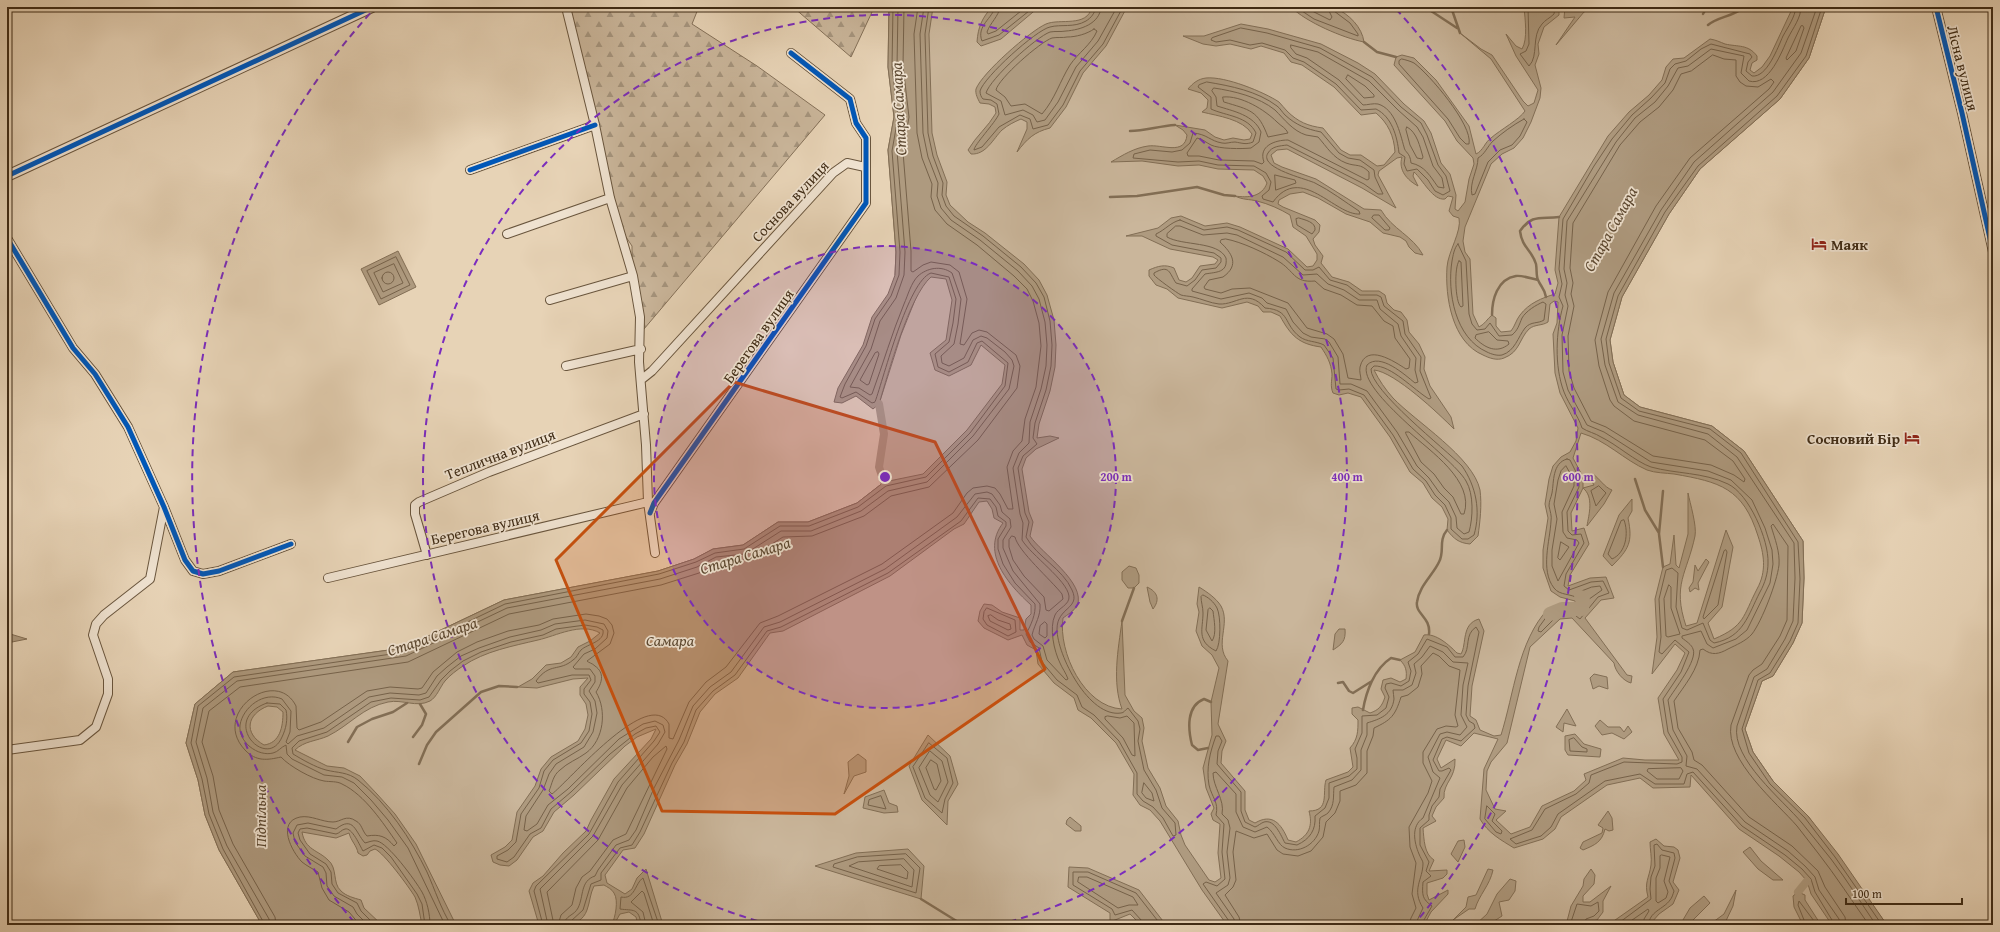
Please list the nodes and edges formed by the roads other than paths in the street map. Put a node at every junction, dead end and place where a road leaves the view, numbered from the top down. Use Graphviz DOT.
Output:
graph roads {
  1 [pos="372,7"];
  2 [pos="566,7"];
  3 [pos="1936,7"];
  4 [pos="791,53"];
  5 [pos="595,125"];
  6 [pos="865,166"];
  7 [pos="470,170"];
  8 [pos="7,176"];
  9 [pos="610,198"];
  10 [pos="507,234"];
  11 [pos="7,238"];
  12 [pos="1993,252"];
  13 [pos="632,276"];
  14 [pos="550,300"];
  15 [pos="641,348"];
  16 [pos="566,366"];
  17 [pos="642,379"];
  18 [pos="644,414"];
  19 [pos="648,502"];
  20 [pos="164,507"];
  21 [pos="650,514"];
  22 [pos="291,544"];
  23 [pos="655,553"];
  24 [pos="427,555"];
  25 [pos="328,578"];
  26 [pos="7,750"];
  1 -- 8 [label="street"];
  2 -- 5 [label="street"];
  3 -- 12 [label="street, Лісна вулиця"];
  4 -- 6 [label="street"];
  5 -- 7 [label="street"];
  5 -- 9 [label="street"];
  6 -- 17 [label="street, Соснова вулиця"];
  6 -- 21 [label="street, Берегова вулиця"];
  9 -- 10 [label="street"];
  9 -- 13 [label="street"];
  11 -- 20 [label="street"];
  13 -- 14 [label="street"];
  13 -- 15 [label="street"];
  15 -- 16 [label="street"];
  15 -- 17 [label="street"];
  17 -- 18 [label="street"];
  18 -- 19 [label="street"];
  18 -- 24 [label="street, Теплична вулиця"];
  19 -- 21 [label="street"];
  19 -- 24 [label="street, Берегова вулиця"];
  20 -- 22 [label="street"];
  20 -- 26 [label="street"];
  21 -- 23 [label="street"];
  24 -- 25 [label="street, Берегова вулиця"];
}
